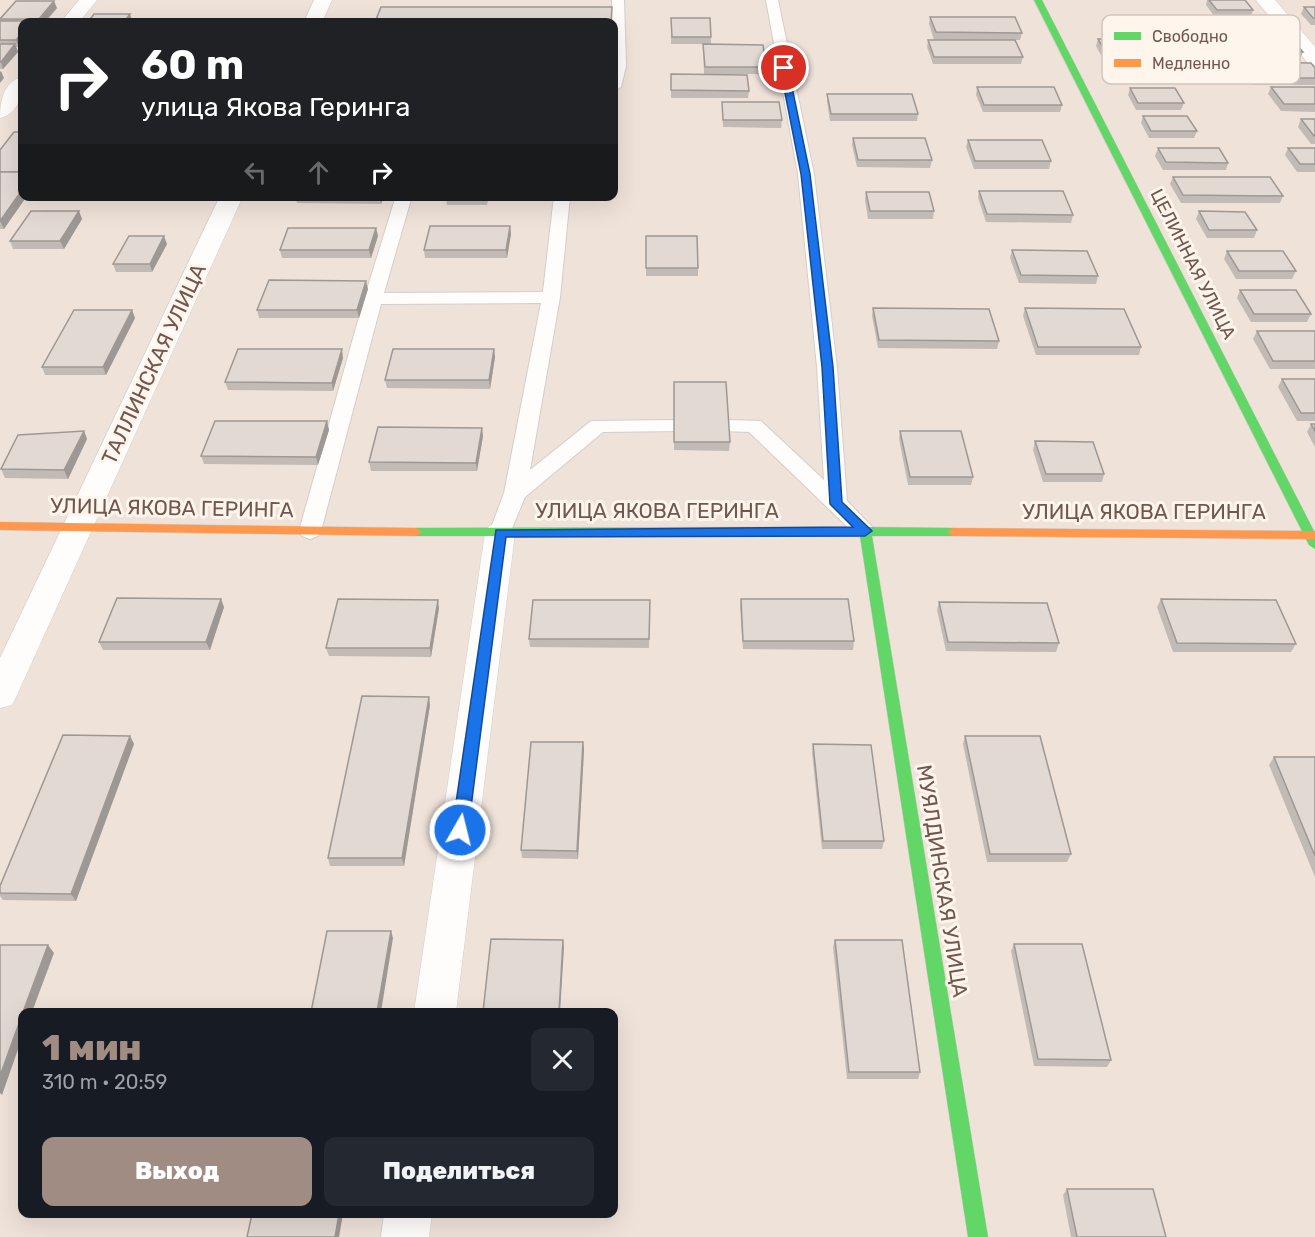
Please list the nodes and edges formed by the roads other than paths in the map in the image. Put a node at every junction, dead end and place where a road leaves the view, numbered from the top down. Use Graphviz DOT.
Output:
graph roads {
  1 [pos="88,0"];
  2 [pos="323,0"];
  3 [pos="618,0"];
  4 [pos="772,0"];
  5 [pos="1038,0"];
  6 [pos="1265,0"];
  7 [pos="1278,15"];
  8 [pos="73,18"];
  9 [pos="315,18"];
  10 [pos="1300,41"];
  11 [pos="1315,59"];
  12 [pos="618,70"];
  13 [pos="18,88"];
  14 [pos="0,112"];
  15 [pos="230,201"];
  16 [pos="402,201"];
  17 [pos="561,201"];
  18 [pos="550,297"];
  19 [pos="373,299"];
  20 [pos="674,426"];
  21 [pos="728,426"];
  22 [pos="515,493"];
  23 [pos="836,504"];
  24 [pos="0,526"];
  25 [pos="80,527"];
  26 [pos="310,531"];
  27 [pos="865,531"];
  28 [pos="500,533"];
  29 [pos="1313,538"];
  30 [pos="0,695"];
  31 [pos="436,1008"];
  32 [pos="407,1218"];
  33 [pos="405,1237"];
  34 [pos="978,1237"];
  1 -- 8 [label="street"];
  2 -- 9 [label="street"];
  3 -- 12 [label="lane"];
  4 -- 23 [label="lane"];
  5 -- 29 [label="street, ЦЕЛИННАЯ УЛИЦА"];
  6 -- 7 [label="street"];
  10 -- 11 [label="street"];
  13 -- 14 [label="street"];
  15 -- 25 [label="street, ТАЛЛИНСКАЯ УЛИЦА"];
  16 -- 19 [label="lane"];
  17 -- 18 [label="lane"];
  18 -- 19 [label="lane"];
  18 -- 22 [label="lane"];
  19 -- 26 [label="lane"];
  20 -- 22 [label="lane"];
  21 -- 23 [label="lane"];
  22 -- 28 [label="lane"];
  23 -- 27 [label="lane"];
  24 -- 25 [label="street, УЛИЦА ЯКОВА ГЕРИНГА"];
  25 -- 26 [label="street, УЛИЦА ЯКОВА ГЕРИНГА"];
  25 -- 30 [label="street, ТАЛЛИНСКАЯ УЛИЦА"];
  26 -- 28 [label="street, УЛИЦА ЯКОВА ГЕРИНГА"];
  27 -- 28 [label="street, УЛИЦА ЯКОВА ГЕРИНГА"];
  27 -- 29 [label="street, УЛИЦА ЯКОВА ГЕРИНГА"];
  27 -- 34 [label="street, МУЯЛДИНСКАЯ УЛИЦА"];
  28 -- 31 [label="street"];
  32 -- 33 [label="street"];
}
